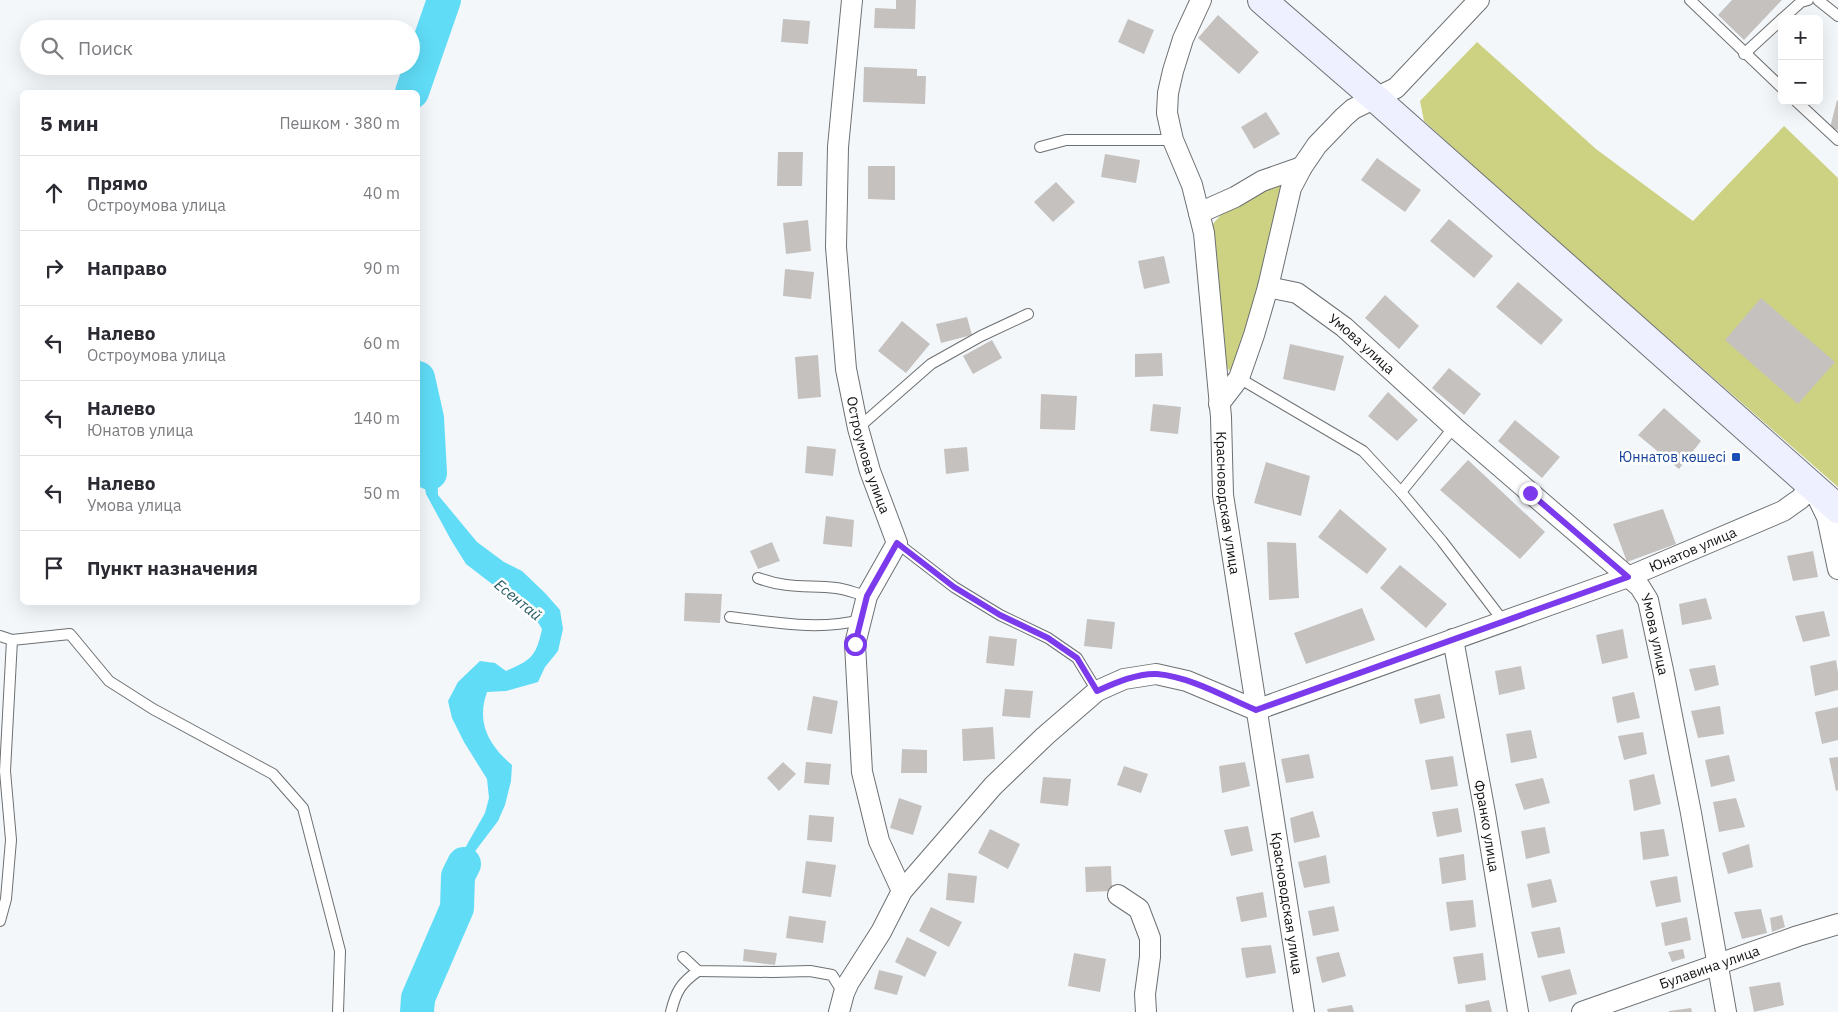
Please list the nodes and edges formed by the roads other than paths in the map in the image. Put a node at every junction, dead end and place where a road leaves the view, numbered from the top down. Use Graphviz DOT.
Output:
graph roads {
  1 [pos="852,0"];
  2 [pos="1200,0"];
  3 [pos="1262,0"];
  4 [pos="1479,0"];
  5 [pos="1690,0"];
  6 [pos="1808,0"];
  7 [pos="1818,0"];
  8 [pos="1786,15"];
  9 [pos="1838,16"];
  10 [pos="1778,23"];
  11 [pos="1744,54"];
  12 [pos="1778,84"];
  13 [pos="1374,97"];
  14 [pos="1800,105"];
  15 [pos="1173,140"];
  16 [pos="1838,140"];
  17 [pos="1040,147"];
  18 [pos="1302,167"];
  19 [pos="1199,213"];
  20 [pos="1268,287"];
  21 [pos="1028,314"];
  22 [pos="1239,378"];
  23 [pos="1219,404"];
  24 [pos="1454,427"];
  25 [pos="858,428"];
  26 [pos="1812,486"];
  27 [pos="1401,492"];
  28 [pos="1838,509"];
  29 [pos="897,543"];
  30 [pos="1838,570"];
  31 [pos="1628,577"];
  32 [pos="758,578"];
  33 [pos="867,596"];
  34 [pos="730,617"];
  35 [pos="861,620"];
  36 [pos="1504,622"];
  37 [pos="0,636"];
  38 [pos="12,640"];
  39 [pos="1453,640"];
  40 [pos="1097,691"];
  41 [pos="1256,710"];
  42 [pos="902,891"];
  43 [pos="1118,894"];
  44 [pos="0,921"];
  45 [pos="1838,924"];
  46 [pos="683,957"];
  47 [pos="1717,964"];
  48 [pos="698,971"];
  49 [pos="844,1002"];
  50 [pos="338,1012"];
  51 [pos="671,1012"];
  52 [pos="839,1012"];
  53 [pos="1146,1012"];
  54 [pos="1304,1012"];
  55 [pos="1518,1012"];
  56 [pos="1582,1012"];
  57 [pos="1726,1012"];
  1 -- 25 [label="street, Остроумова улица"];
  2 -- 15 [label="street, Красноводская улица"];
  3 -- 13 [label="street"];
  4 -- 13 [label="street"];
  5 -- 11 [label="lane"];
  6 -- 8 [label="lane"];
  7 -- 9 [label="lane"];
  10 -- 11 [label="lane"];
  11 -- 12 [label="lane"];
  13 -- 18 [label="street"];
  13 -- 26 [label="street"];
  14 -- 16 [label="lane"];
  15 -- 17 [label="lane"];
  15 -- 19 [label="street, Красноводская улица"];
  18 -- 19 [label="street"];
  18 -- 20 [label="street"];
  19 -- 23 [label="street, Красноводская улица"];
  20 -- 22 [label="street"];
  20 -- 24 [label="street, Умова улица"];
  21 -- 25 [label="lane"];
  22 -- 23 [label="street"];
  22 -- 27 [label="lane"];
  23 -- 41 [label="street, Красноводская улица"];
  24 -- 27 [label="lane"];
  24 -- 31 [label="street, Умова улица"];
  25 -- 29 [label="street, Остроумова улица"];
  26 -- 28 [label="street"];
  26 -- 30 [label="street"];
  26 -- 31 [label="street, Юнатов улица"];
  27 -- 36 [label="lane"];
  29 -- 33 [label="street"];
  29 -- 40 [label="lane"];
  31 -- 36 [label="street, Юнатов улица"];
  31 -- 47 [label="street, Умова улица"];
  32 -- 33 [label="lane"];
  33 -- 35 [label="street"];
  34 -- 35 [label="lane"];
  35 -- 42 [label="street"];
  36 -- 39 [label="street, Юнатов улица"];
  37 -- 38 [label="lane"];
  38 -- 44 [label="lane"];
  38 -- 50 [label="lane"];
  39 -- 41 [label="street, Юнатов улица"];
  39 -- 55 [label="street, Франко улица"];
  40 -- 41 [label="street"];
  40 -- 42 [label="street"];
  41 -- 54 [label="street, Красноводская улица"];
  42 -- 49 [label="street"];
  43 -- 53 [label="street"];
  45 -- 47 [label="street, Булавина улица"];
  46 -- 48 [label="lane"];
  47 -- 56 [label="street, Булавина улица"];
  47 -- 57 [label="street, Умова улица"];
  48 -- 49 [label="lane"];
  48 -- 51 [label="lane"];
  49 -- 52 [label="street"];
}
